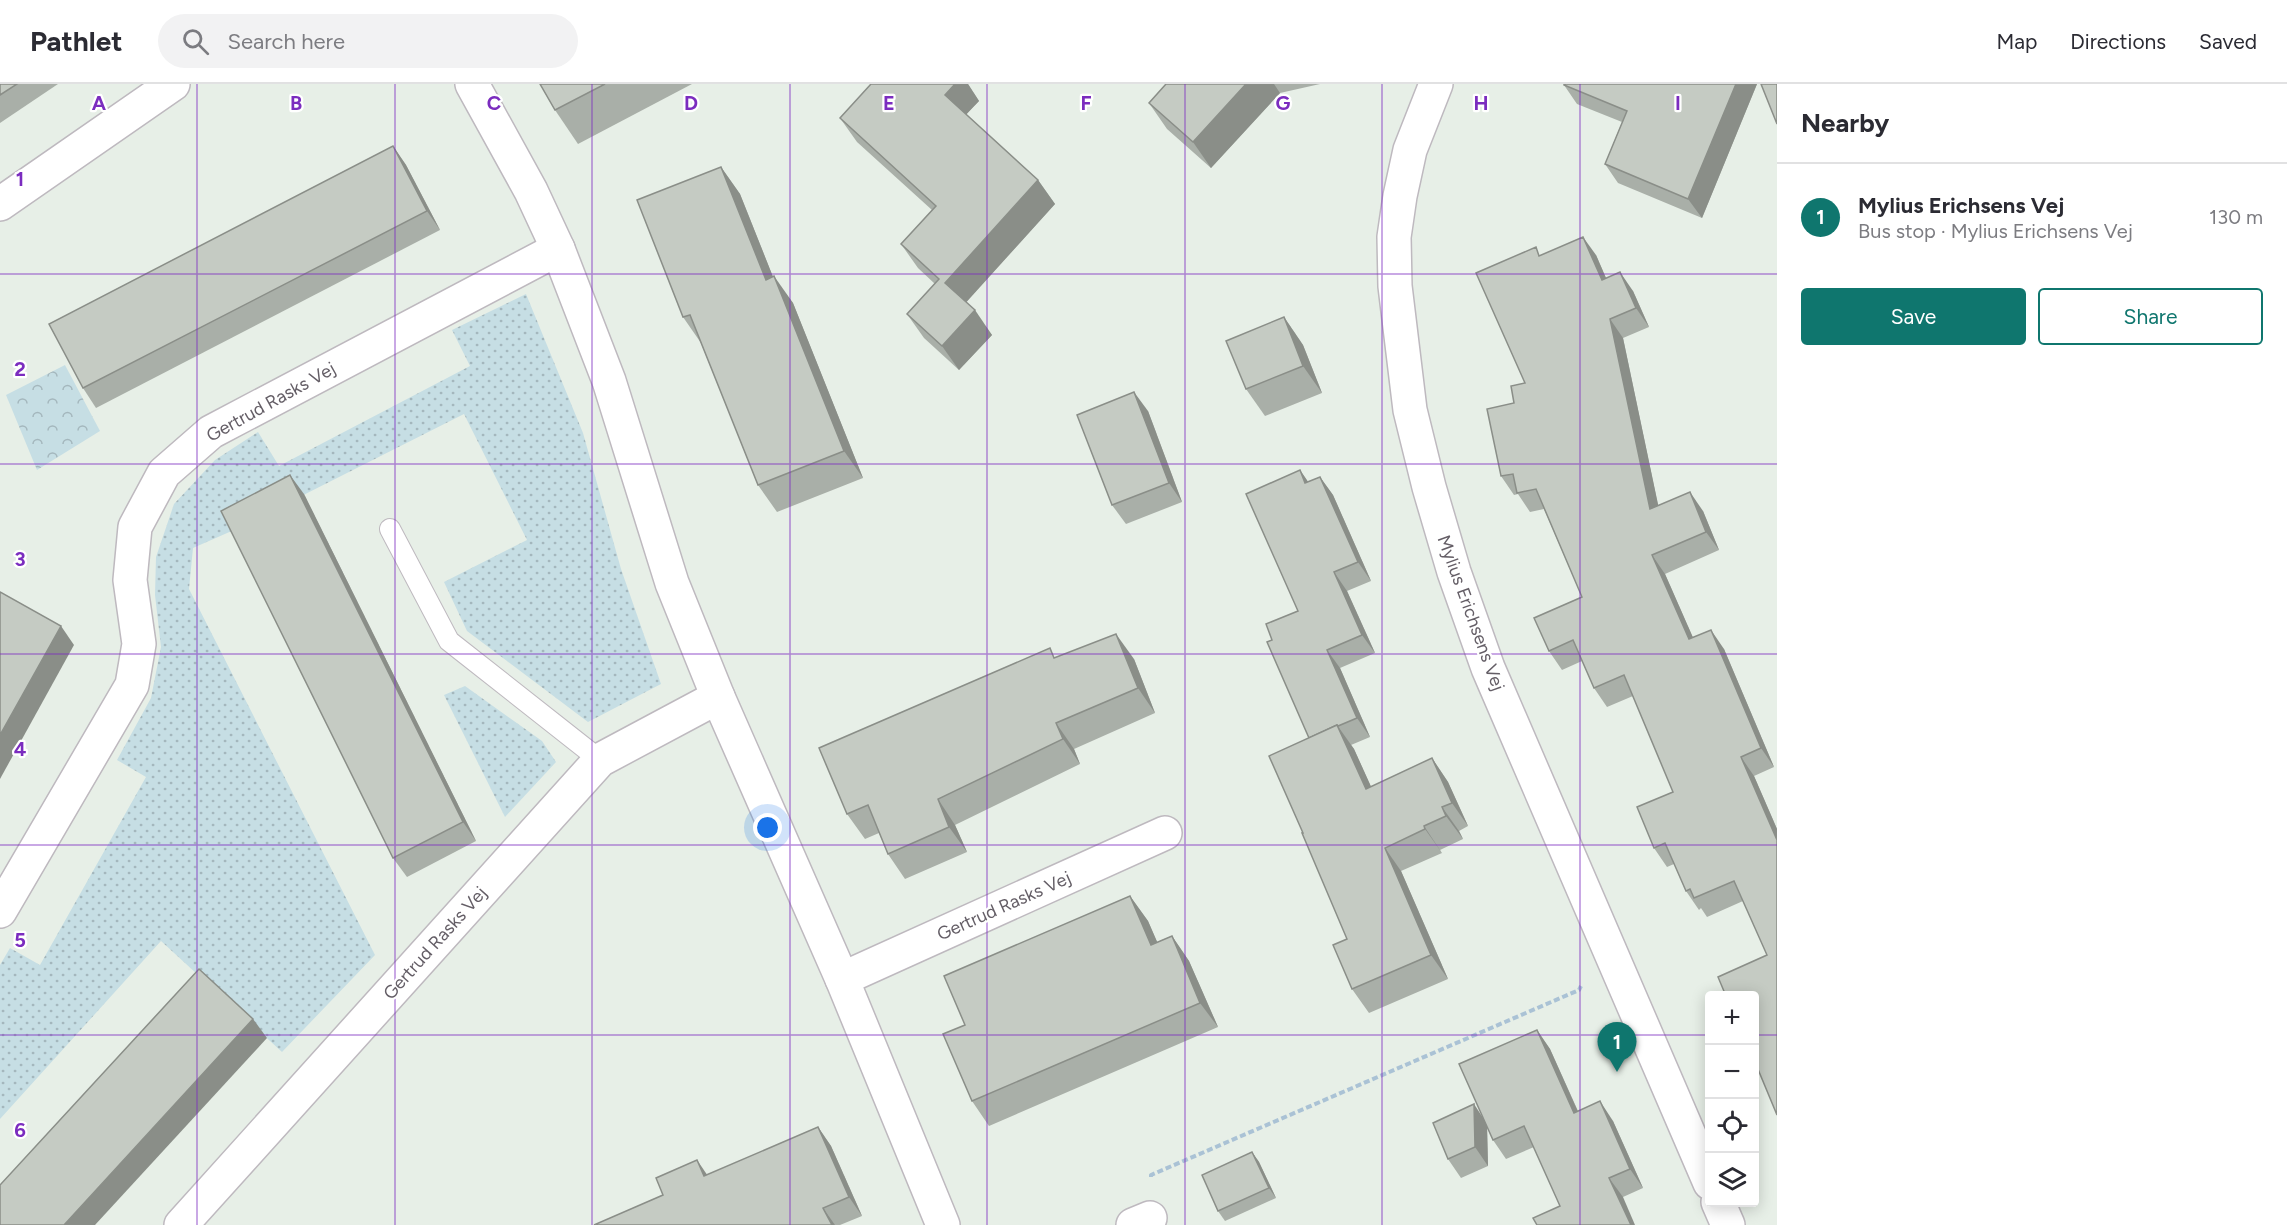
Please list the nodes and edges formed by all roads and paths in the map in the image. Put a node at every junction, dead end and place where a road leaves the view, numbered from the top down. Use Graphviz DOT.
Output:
graph roads {
  1 [pos="173,84"];
  2 [pos="472,84"];
  3 [pos="1436,84"];
  4 [pos="0,204"];
  5 [pos="558,249"];
  6 [pos="390,529"];
  7 [pos="718,697"];
  8 [pos="600,760"];
  9 [pos="1165,833"];
  10 [pos="0,911"];
  11 [pos="1611,954"];
  12 [pos="842,979"];
  13 [pos="1705,1171"];
  14 [pos="1720,1207"];
  15 [pos="1142,1221"];
  16 [pos="181,1225"];
  17 [pos="943,1225"];
  18 [pos="1728,1225"];
  1 -- 4 [label="street"];
  2 -- 5 [label="street"];
  3 -- 11 [label="street, Mylius Erichsens Vej"];
  5 -- 7 [label="street"];
  5 -- 10 [label="street, Gertrud Rasks Vej"];
  6 -- 8 [label="lane"];
  7 -- 8 [label="street, Gertrud Rasks Vej"];
  7 -- 12 [label="street"];
  8 -- 16 [label="street, Gertrud Rasks Vej"];
  9 -- 12 [label="street, Gertrud Rasks Vej"];
  11 -- 13 [label="street, Mylius Erichsens Vej"];
  11 -- 15 [label="path"];
  12 -- 17 [label="street"];
  14 -- 18 [label="street"];
}
